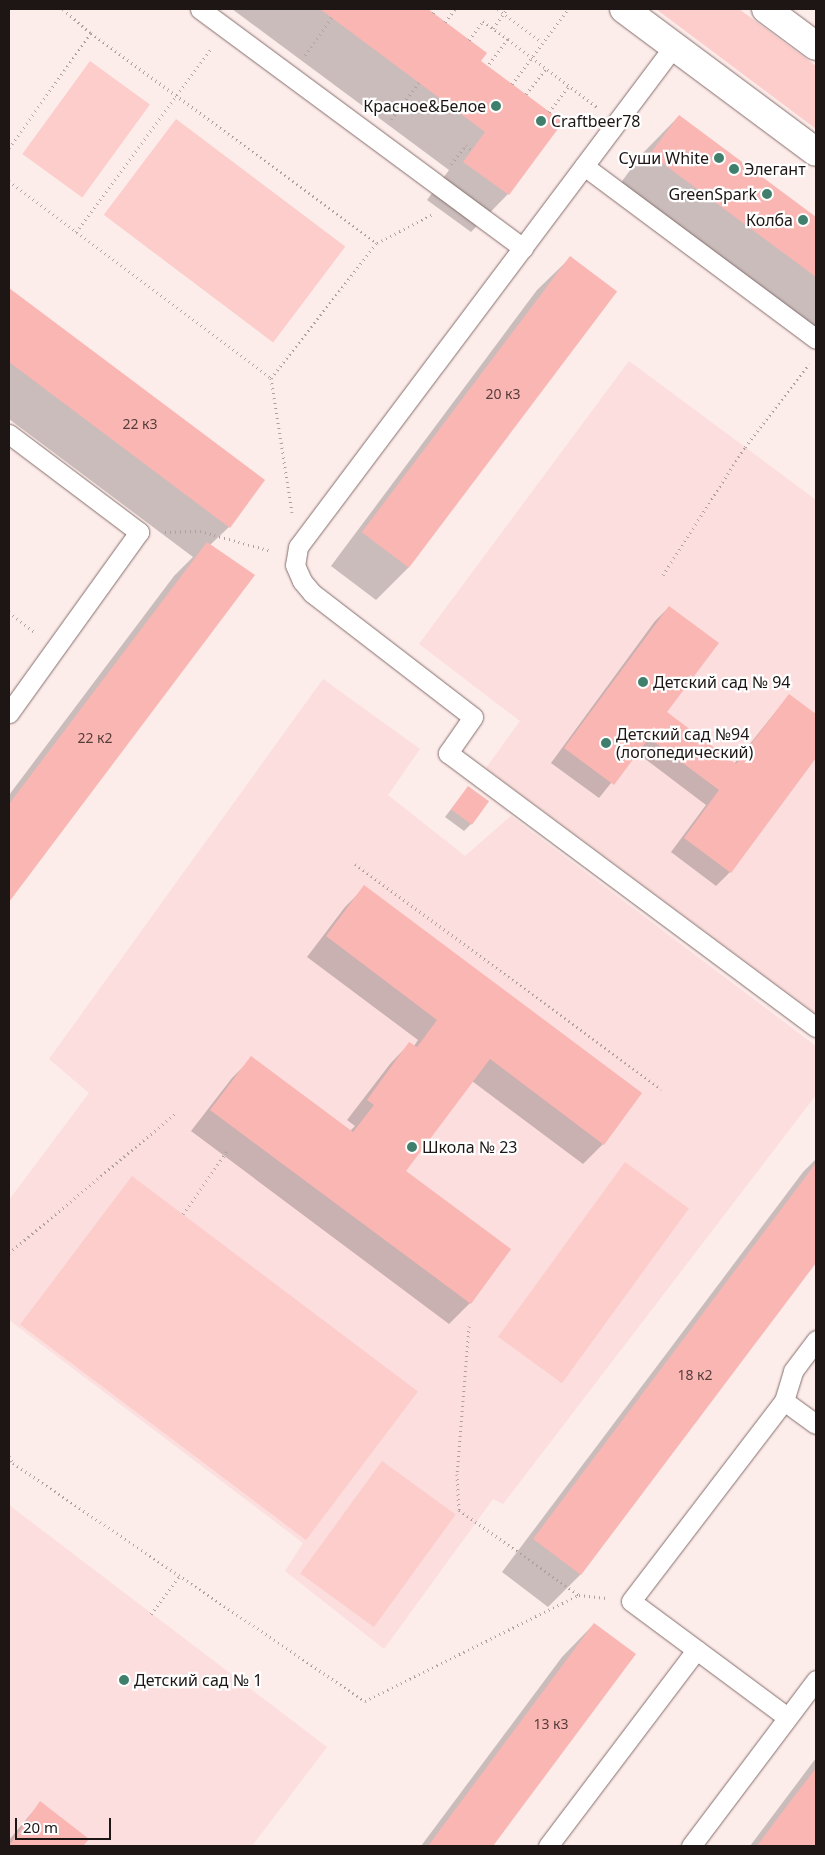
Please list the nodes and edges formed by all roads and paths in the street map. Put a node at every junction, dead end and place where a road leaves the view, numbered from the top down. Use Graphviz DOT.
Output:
graph roads {
  1 [pos="63,9"];
  2 [pos="200,9"];
  3 [pos="436,9"];
  4 [pos="455,9"];
  5 [pos="498,9"];
  6 [pos="507,9"];
  7 [pos="568,9"];
  8 [pos="624,9"];
  9 [pos="766,9"];
  10 [pos="433,13"];
  11 [pos="504,13"];
  12 [pos="332,18"];
  13 [pos="445,22"];
  14 [pos="226,28"];
  15 [pos="493,28"];
  16 [pos="91,33"];
  17 [pos="508,39"];
  18 [pos="469,40"];
  19 [pos="542,42"];
  20 [pos="674,46"];
  21 [pos="816,46"];
  22 [pos="532,57"];
  23 [pos="488,66"];
  24 [pos="546,68"];
  25 [pos="290,76"];
  26 [pos="418,82"];
  27 [pos="512,84"];
  28 [pos="569,85"];
  29 [pos="526,94"];
  30 [pos="176,96"];
  31 [pos="549,112"];
  32 [pos="617,122"];
  33 [pos="376,139"];
  34 [pos="9,148"];
  35 [pos="816,152"];
  36 [pos="584,166"];
  37 [pos="9,181"];
  38 [pos="458,200"];
  39 [pos="76,232"];
  40 [pos="377,243"];
  41 [pos="523,248"];
  42 [pos="816,339"];
  43 [pos="810,362"];
  44 [pos="271,378"];
  45 [pos="9,434"];
  46 [pos="140,532"];
  47 [pos="298,547"];
  48 [pos="663,575"];
  49 [pos="9,612"];
  50 [pos="56,647"];
  51 [pos="9,713"];
  52 [pos="355,864"];
  53 [pos="816,1027"];
  54 [pos="661,1088"];
  55 [pos="177,1112"];
  56 [pos="228,1150"];
  57 [pos="183,1214"];
  58 [pos="9,1253"];
  59 [pos="469,1326"];
  60 [pos="816,1340"];
  61 [pos="784,1401"];
  62 [pos="816,1424"];
  63 [pos="9,1456"];
  64 [pos="180,1575"];
  65 [pos="579,1594"];
  66 [pos="631,1601"];
  67 [pos="151,1614"];
  68 [pos="696,1650"];
  69 [pos="816,1680"];
  70 [pos="787,1718"];
  71 [pos="548,1846"];
  72 [pos="691,1846"];
  1 -- 16 [label="path"];
  2 -- 14 [label="lane"];
  3 -- 10 [label="path"];
  4 -- 13 [label="path"];
  5 -- 11 [label="path"];
  6 -- 11 [label="path"];
  7 -- 19 [label="path"];
  8 -- 20 [label="street"];
  9 -- 21 [label="street"];
  11 -- 15 [label="path"];
  11 -- 19 [label="path"];
  12 -- 25 [label="path"];
  14 -- 25 [label="lane"];
  14 -- 30 [label="path"];
  15 -- 17 [label="path"];
  15 -- 18 [label="path"];
  16 -- 30 [label="path"];
  16 -- 34 [label="path"];
  17 -- 22 [label="path"];
  17 -- 23 [label="path"];
  19 -- 22 [label="path"];
  20 -- 32 [label="lane"];
  20 -- 35 [label="street"];
  22 -- 24 [label="path"];
  22 -- 27 [label="path"];
  24 -- 28 [label="path"];
  24 -- 29 [label="path"];
  25 -- 33 [label="lane"];
  26 -- 33 [label="path"];
  28 -- 31 [label="path"];
  28 -- 32 [label="path"];
  30 -- 39 [label="path"];
  30 -- 40 [label="path"];
  32 -- 36 [label="lane"];
  33 -- 38 [label="lane"];
  36 -- 41 [label="lane"];
  36 -- 42 [label="lane"];
  37 -- 39 [label="path"];
  38 -- 40 [label="path"];
  38 -- 41 [label="lane"];
  39 -- 44 [label="path"];
  40 -- 44 [label="path"];
  41 -- 47 [label="lane"];
  43 -- 48 [label="path"];
  44 -- 47 [label="path"];
  45 -- 46 [label="lane"];
  46 -- 47 [label="path"];
  46 -- 50 [label="lane"];
  47 -- 53 [label="lane"];
  49 -- 50 [label="path"];
  50 -- 51 [label="lane"];
  52 -- 54 [label="path"];
  55 -- 58 [label="path"];
  56 -- 57 [label="path"];
  59 -- 65 [label="path"];
  60 -- 61 [label="lane"];
  61 -- 62 [label="lane"];
  61 -- 66 [label="lane"];
  63 -- 64 [label="path"];
  64 -- 65 [label="path"];
  64 -- 67 [label="path"];
  65 -- 66 [label="path"];
  66 -- 68 [label="lane"];
  68 -- 70 [label="lane"];
  68 -- 71 [label="lane"];
  69 -- 70 [label="lane"];
  70 -- 72 [label="lane"];
}
